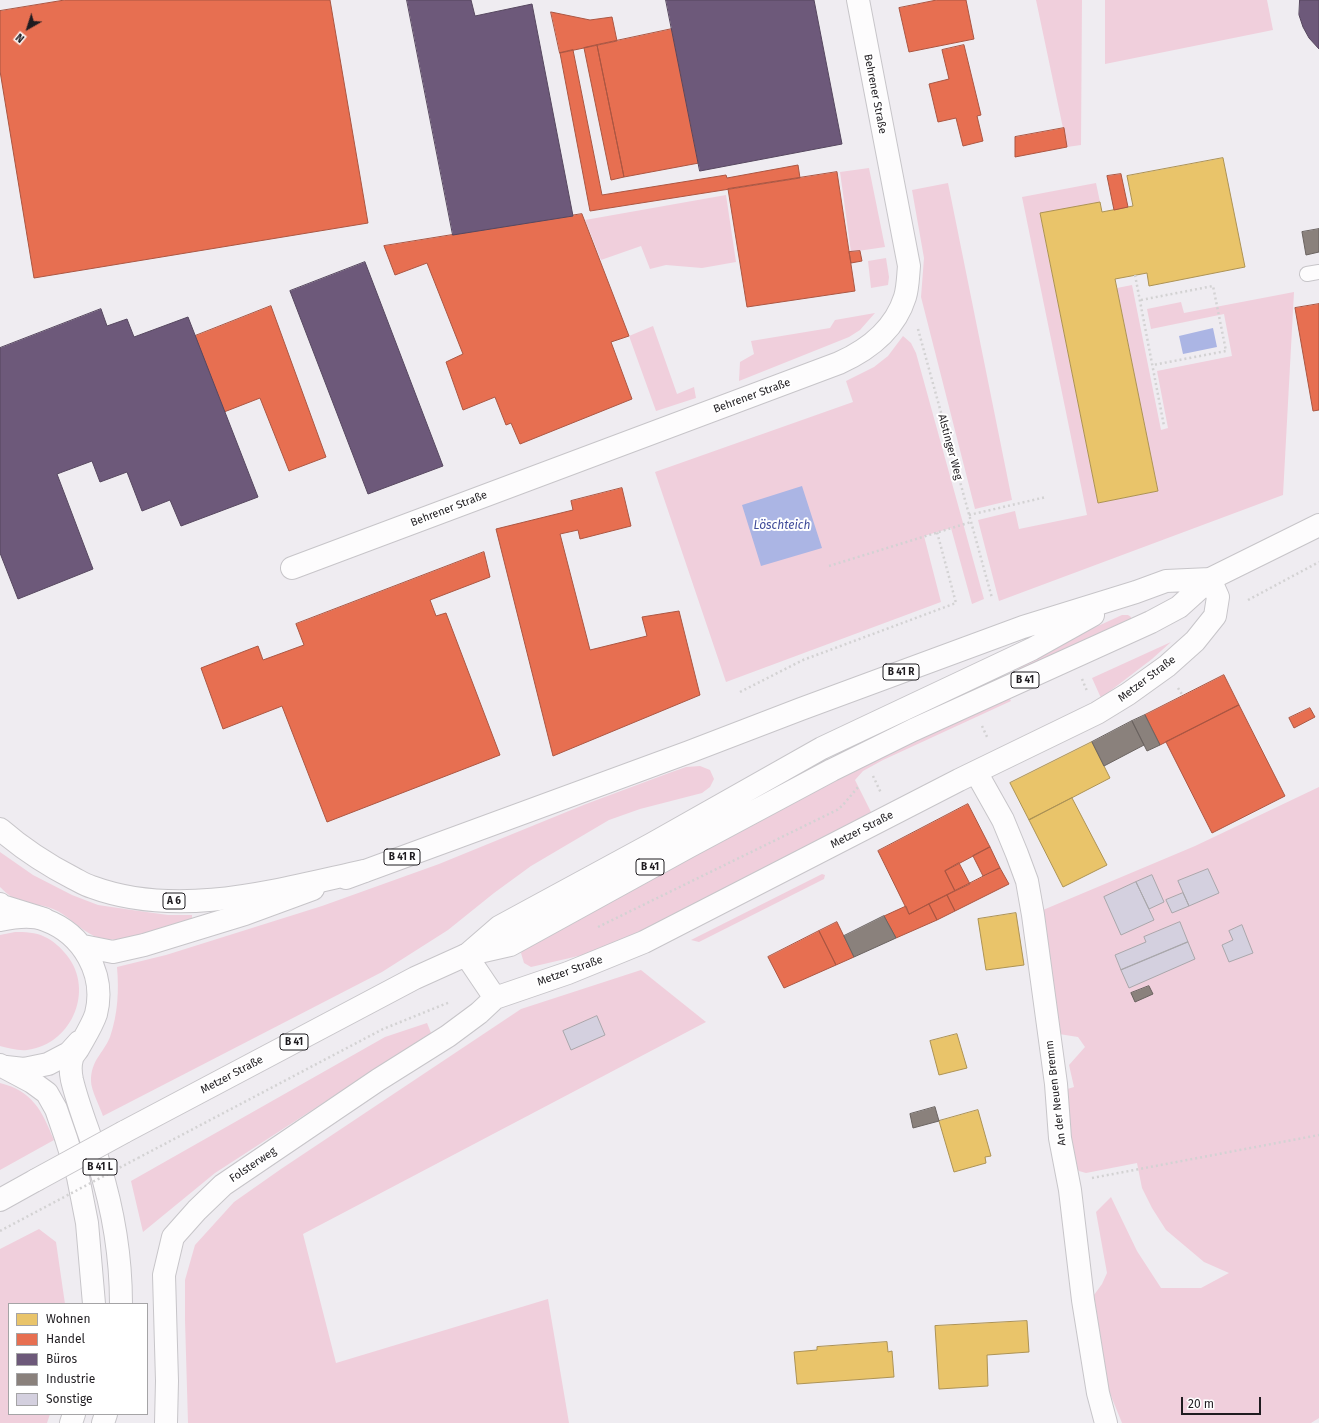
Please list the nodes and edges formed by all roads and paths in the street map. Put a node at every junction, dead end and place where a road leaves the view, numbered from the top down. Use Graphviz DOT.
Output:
graph roads {
  1 [pos="858,0"];
  2 [pos="1135,275"];
  3 [pos="905,298"];
  4 [pos="1141,300"];
  5 [pos="1153,365"];
  6 [pos="1164,426"];
  7 [pos="1046,497"];
  8 [pos="969,515"];
  9 [pos="971,522"];
  10 [pos="1319,525"];
  11 [pos="937,532"];
  12 [pos="1319,562"];
  13 [pos="829,566"];
  14 [pos="292,568"];
  15 [pos="1210,579"];
  16 [pos="1136,592"];
  17 [pos="992,598"];
  18 [pos="1248,600"];
  19 [pos="1179,689"];
  20 [pos="740,692"];
  21 [pos="1183,696"];
  22 [pos="980,722"];
  23 [pos="990,743"];
  24 [pos="877,772"];
  25 [pos="976,772"];
  26 [pos="872,774"];
  27 [pos="867,778"];
  28 [pos="862,782"];
  29 [pos="884,798"];
  30 [pos="0,829"];
  31 [pos="364,871"];
  32 [pos="0,904"];
  33 [pos="44,919"];
  34 [pos="0,920"];
  35 [pos="597,928"];
  36 [pos="83,946"];
  37 [pos="466,956"];
  38 [pos="495,998"];
  39 [pos="456,999"];
  40 [pos="85,1036"];
  41 [pos="0,1066"];
  42 [pos="1319,1134"];
  43 [pos="1069,1182"];
  44 [pos="0,1200"];
  45 [pos="0,1231"];
  46 [pos="94,1303"];
  47 [pos="121,1303"];
  48 [pos="166,1423"];
  49 [pos="1106,1423"];
  1 -- 3 [label="main road, Behrener Straße"];
  2 -- 4 [label="path"];
  3 -- 8 [label="path, Alstinger Weg"];
  3 -- 14 [label="main road, Behrener Straße"];
  4 -- 5 [label="path"];
  4 -- 5 [label="path"];
  5 -- 6 [label="path"];
  7 -- 8 [label="path"];
  8 -- 9 [label="path, Alstinger Weg"];
  9 -- 11 [label="path"];
  9 -- 17 [label="path, Alstinger Weg"];
  10 -- 15 [label="main road, Metzer Straße / B 41"];
  11 -- 13 [label="path"];
  11 -- 20 [label="path"];
  12 -- 18 [label="path"];
  15 -- 16 [label="main road, Metzer Straße / B 41"];
  15 -- 25 [label="main road, Metzer Straße"];
  15 -- 37 [label="main road, Metzer Straße / B 41"];
  16 -- 31 [label="main road, Metzer Straße / B 41 R"];
  16 -- 37 [label="main road, Metzer Straße / B 41"];
  19 -- 21 [label="path"];
  22 -- 23 [label="path"];
  24 -- 26 [label="path"];
  25 -- 38 [label="main road, Metzer Straße"];
  25 -- 43 [label="main road, An der Neuen Bremm"];
  26 -- 27 [label="path"];
  26 -- 29 [label="path"];
  28 -- 35 [label="path"];
  30 -- 31 [label="main road, A 6"];
  31 -- 36 [label="main road, B 41 R"];
  32 -- 33 [label="main road"];
  33 -- 34 [label="main road"];
  33 -- 36 [label="main road"];
  36 -- 40 [label="main road"];
  37 -- 38 [label="main road"];
  37 -- 44 [label="main road, Metzer Straße / B 41, bridge"];
  38 -- 48 [label="main road, Folsterweg"];
  39 -- 45 [label="path, bridge"];
  40 -- 41 [label="main road"];
  40 -- 47 [label="main road, B 41 L"];
  41 -- 46 [label="main road, B 41 L"];
  42 -- 43 [label="path"];
  43 -- 49 [label="main road, An der Neuen Bremm"];
}
